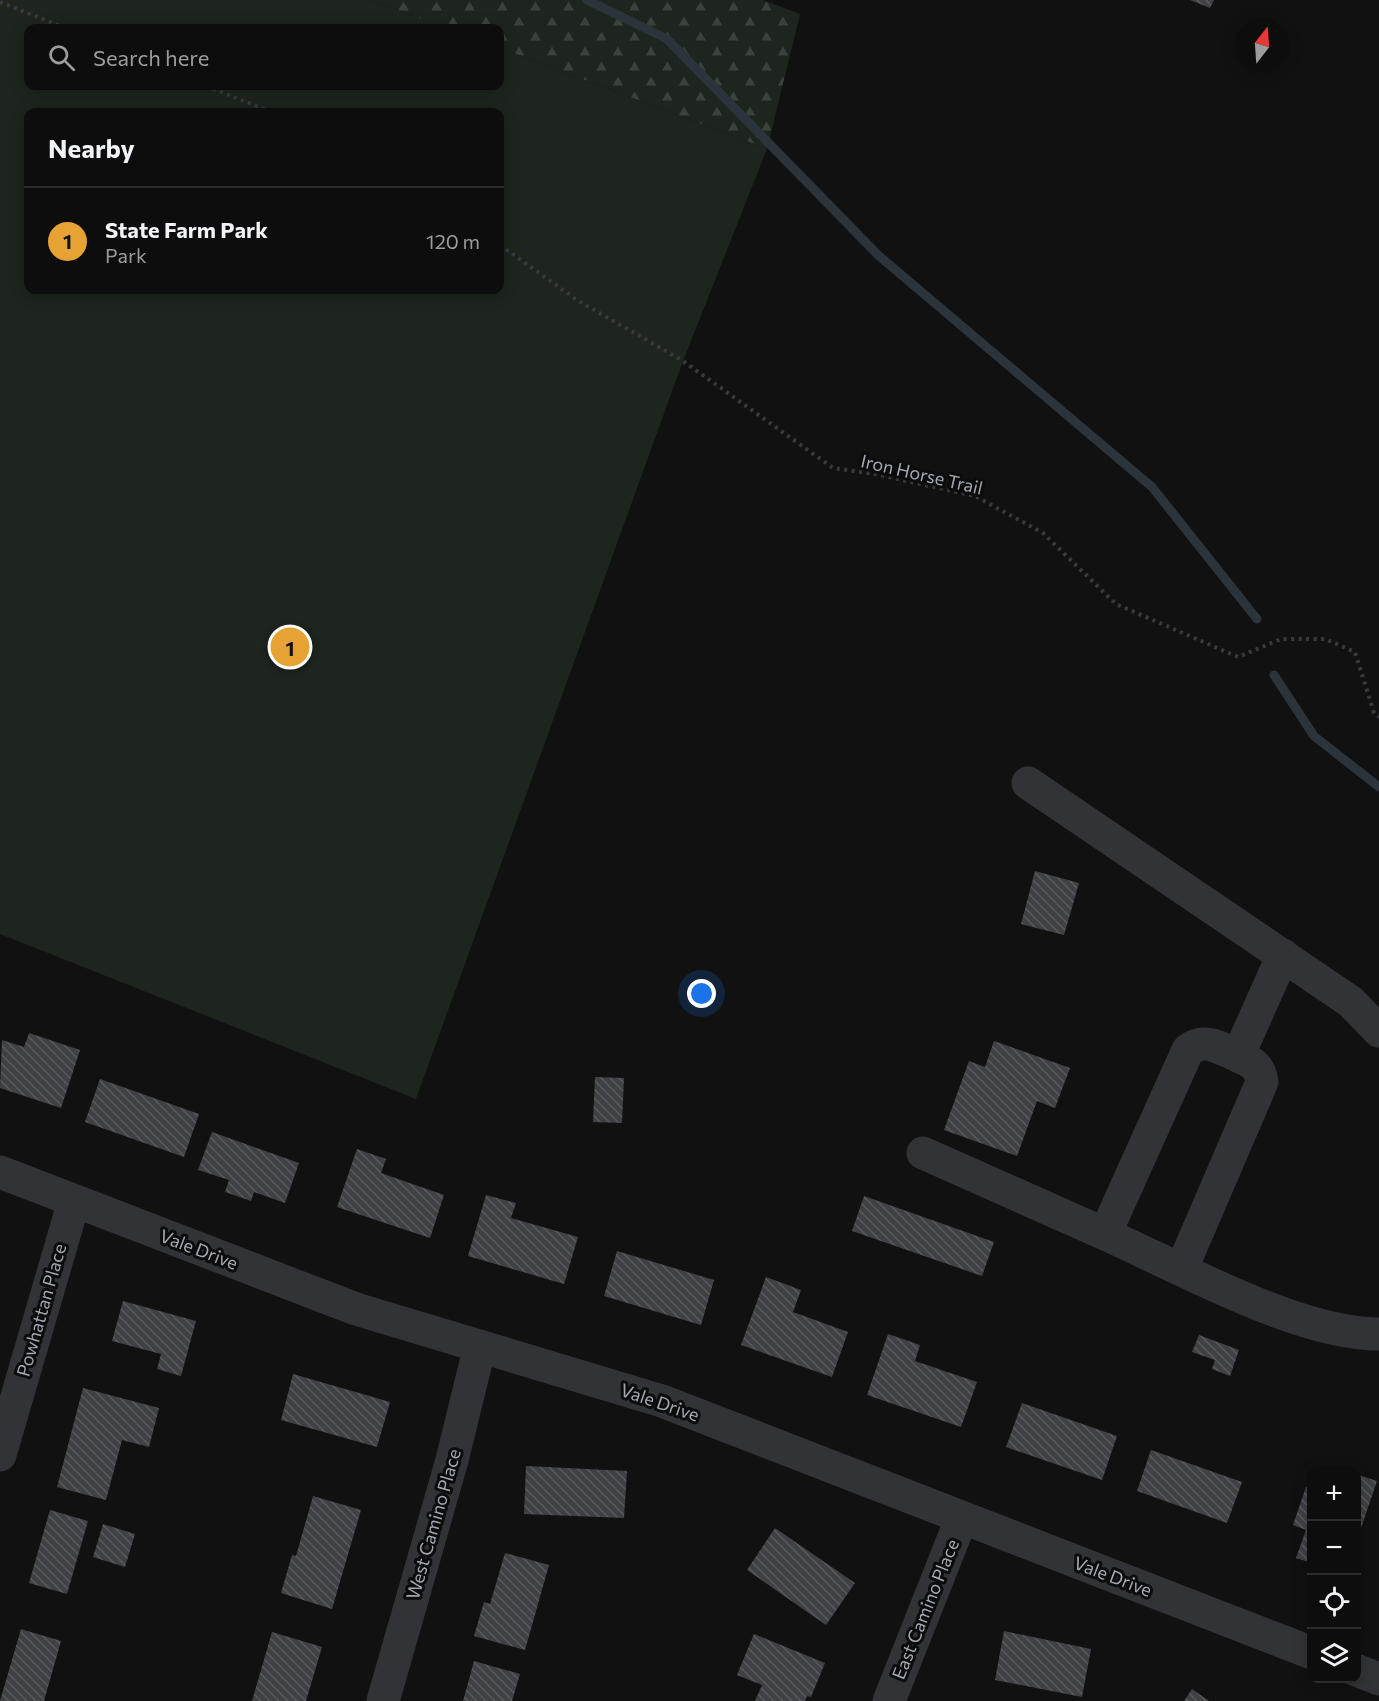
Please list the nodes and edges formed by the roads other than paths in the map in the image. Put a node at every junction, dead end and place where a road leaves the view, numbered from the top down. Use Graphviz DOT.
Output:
graph roads {
  1 [pos="1028,783"];
  2 [pos="1283,956"];
  3 [pos="1379,1031"];
  4 [pos="1238,1056"];
  5 [pos="923,1153"];
  6 [pos="0,1172"];
  7 [pos="74,1201"];
  8 [pos="1105,1234"];
  9 [pos="1182,1268"];
  10 [pos="1379,1334"];
  11 [pos="480,1346"];
  12 [pos="0,1455"];
  13 [pos="962,1517"];
  14 [pos="1307,1651"];
  15 [pos="1361,1672"];
  16 [pos="1379,1679"];
  17 [pos="383,1701"];
  18 [pos="889,1701"];
  1 -- 2 [label="street"];
  2 -- 3 [label="street"];
  2 -- 4 [label="street"];
  4 -- 8 [label="street"];
  4 -- 9 [label="street"];
  5 -- 8 [label="street"];
  6 -- 7 [label="street, Vale Drive"];
  7 -- 11 [label="street, Vale Drive"];
  7 -- 12 [label="street, Powhattan Place"];
  8 -- 9 [label="street"];
  9 -- 10 [label="street"];
  11 -- 13 [label="street, Vale Drive"];
  11 -- 17 [label="street, West Camino Place"];
  13 -- 14 [label="street, Vale Drive"];
  13 -- 18 [label="street, East Camino Place"];
  15 -- 16 [label="street"];
}
